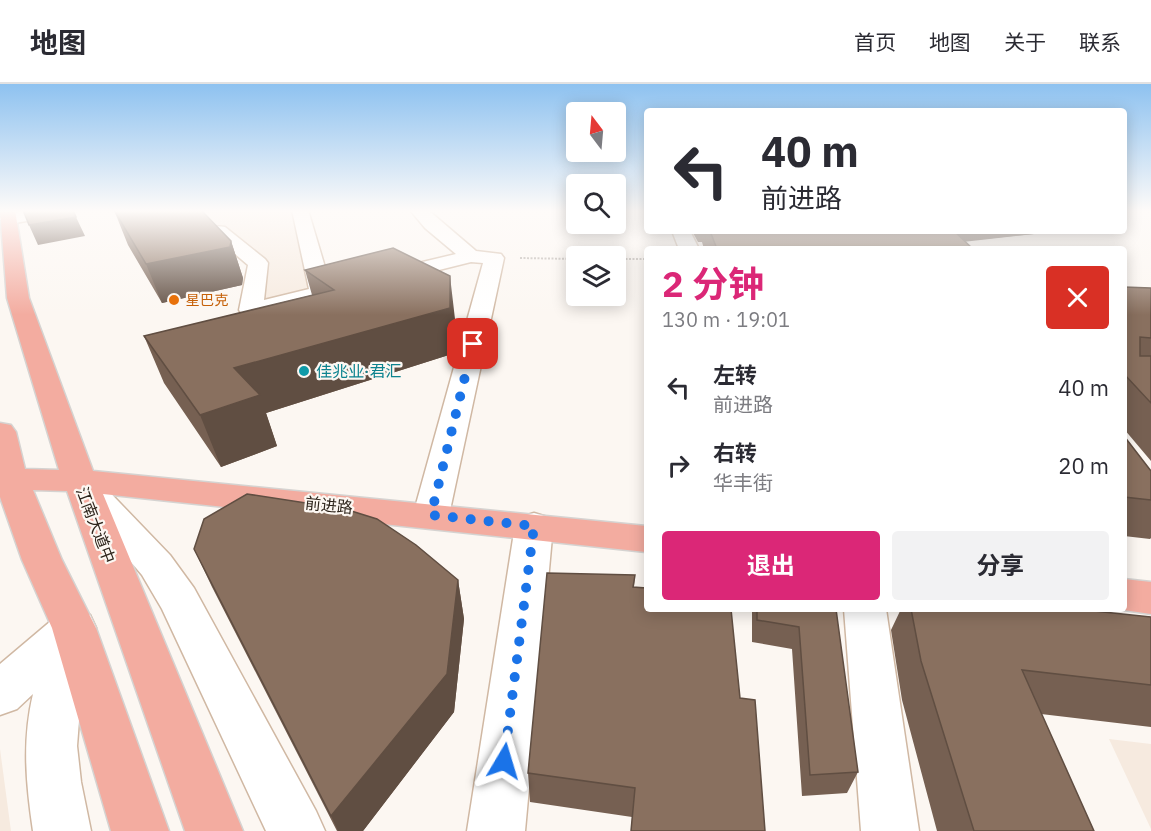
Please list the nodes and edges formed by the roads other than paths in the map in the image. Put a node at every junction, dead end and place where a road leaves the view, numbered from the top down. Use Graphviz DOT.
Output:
graph roads {
  1 [pos="12,245"];
  2 [pos="236,245"];
  3 [pos="309,245"];
  4 [pos="463,245"];
  5 [pos="482,257"];
  6 [pos="321,292"];
  7 [pos="0,432"];
  8 [pos="11,479"];
  9 [pos="79,481"];
  10 [pos="431,515"];
  11 [pos="534,526"];
  12 [pos="644,539"];
  13 [pos="1127,594"];
  14 [pos="1151,598"];
  15 [pos="865,612"];
  16 [pos="74,628"];
  17 [pos="0,694"];
  18 [pos="62,831"];
  19 [pos="140,831"];
  20 [pos="214,831"];
  21 [pos="296,831"];
  22 [pos="496,831"];
  23 [pos="890,831"];
  1 -- 9 [label="main road, 江南大道中"];
  2 -- 6 [label="street"];
  3 -- 6 [label="street"];
  4 -- 5 [label="street"];
  5 -- 6 [label="street"];
  5 -- 10 [label="street"];
  7 -- 8 [label="main road"];
  8 -- 9 [label="main road, 前进路"];
  8 -- 16 [label="main road"];
  9 -- 10 [label="main road, 前进路"];
  9 -- 20 [label="main road, 江南大道中"];
  9 -- 21 [label="street"];
  10 -- 11 [label="main road, 前进路"];
  11 -- 12 [label="main road, 前进路"];
  11 -- 22 [label="street"];
  13 -- 14 [label="main road"];
  15 -- 23 [label="street"];
  16 -- 17 [label="street"];
  16 -- 18 [label="street"];
  16 -- 19 [label="main road"];
}
